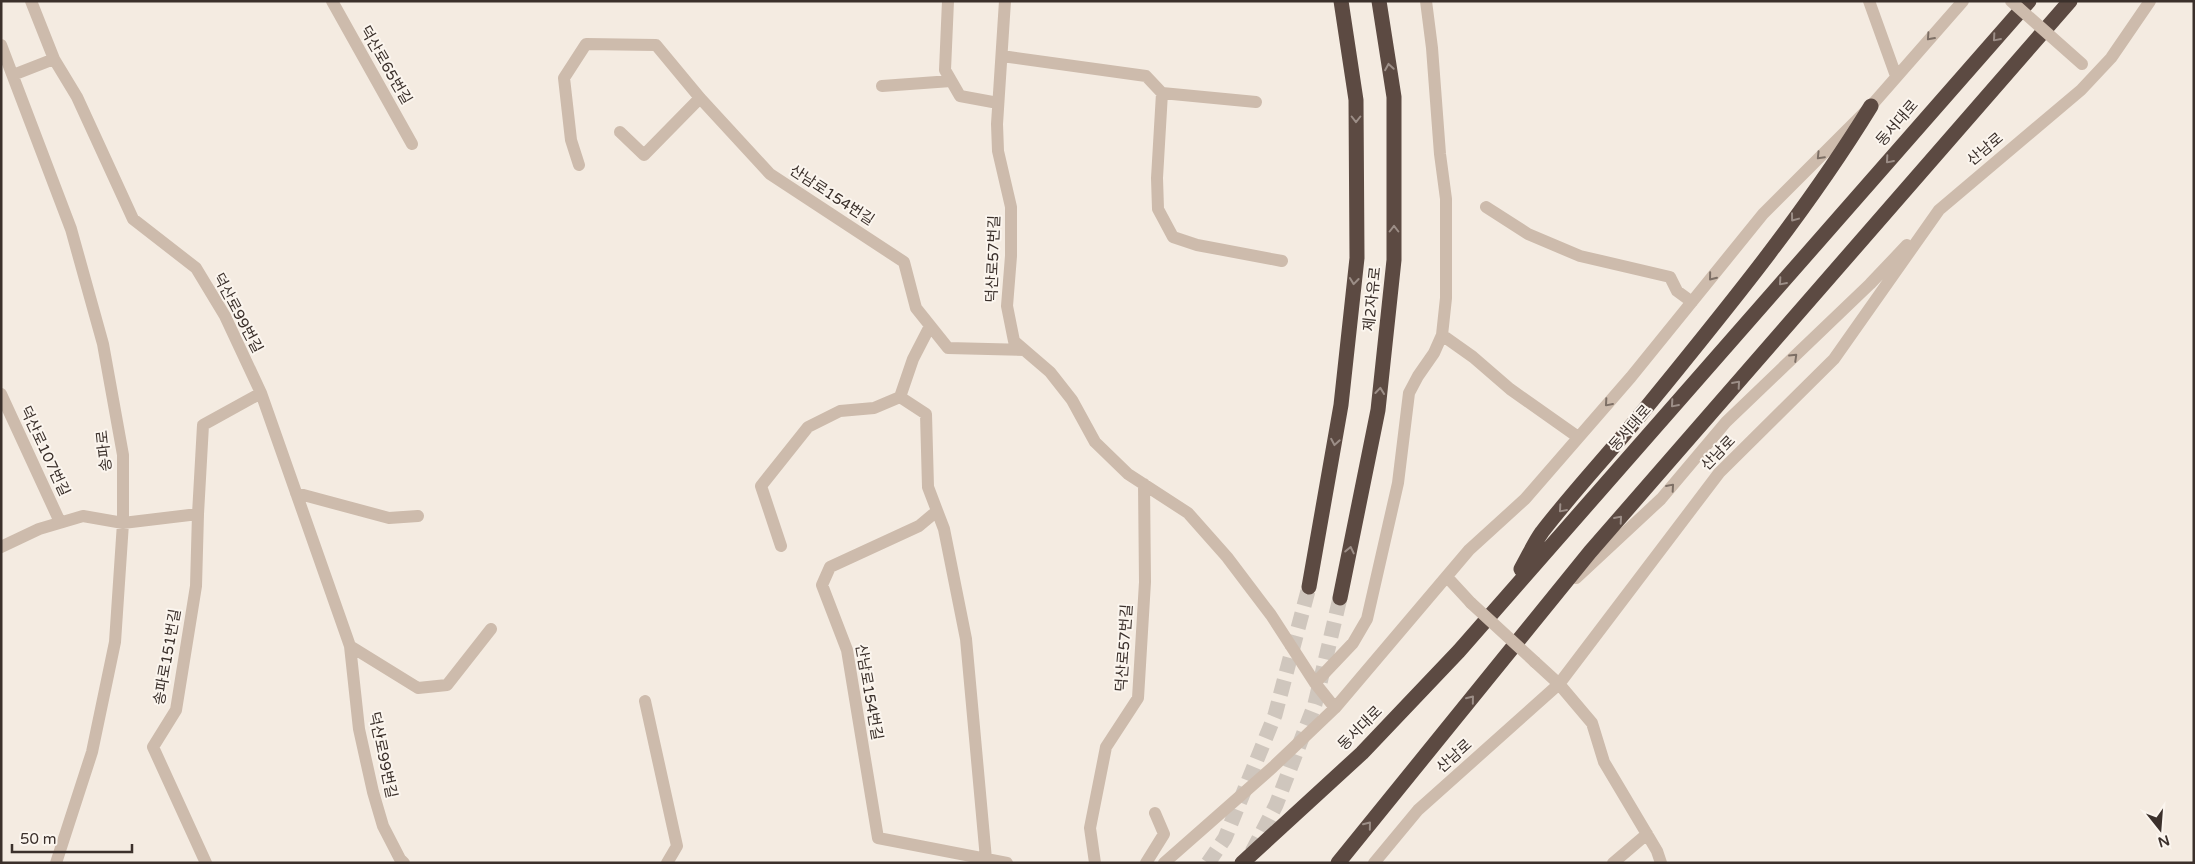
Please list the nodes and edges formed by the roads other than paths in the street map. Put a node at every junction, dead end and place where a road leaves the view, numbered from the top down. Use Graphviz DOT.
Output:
graph roads {
  1 [pos="31,1"];
  2 [pos="332,1"];
  3 [pos="948,1"];
  4 [pos="1005,1"];
  5 [pos="1341,1"];
  6 [pos="1379,1"];
  7 [pos="1426,1"];
  8 [pos="1868,1"];
  9 [pos="1963,1"];
  10 [pos="2011,1"];
  11 [pos="2028,1"];
  12 [pos="2070,1"];
  13 [pos="2150,1"];
  14 [pos="1,45"];
  15 [pos="1002,56"];
  16 [pos="54,59"];
  17 [pos="12,74"];
  18 [pos="1896,76"];
  19 [pos="2095,76"];
  20 [pos="951,81"];
  21 [pos="882,86"];
  22 [pos="1162,93"];
  23 [pos="700,98"];
  24 [pos="1256,102"];
  25 [pos="998,103"];
  26 [pos="1871,106"];
  27 [pos="620,132"];
  28 [pos="412,144"];
  29 [pos="578,165"];
  30 [pos="1486,207"];
  31 [pos="1939,210"];
  32 [pos="1282,261"];
  33 [pos="1692,302"];
  34 [pos="930,326"];
  35 [pos="1442,335"];
  36 [pos="1024,350"];
  37 [pos="261,393"];
  38 [pos="1,394"];
  39 [pos="900,397"];
  40 [pos="1578,437"];
  41 [pos="1144,484"];
  42 [pos="296,493"];
  43 [pos="937,511"];
  44 [pos="198,514"];
  45 [pos="418,516"];
  46 [pos="60,522"];
  47 [pos="123,523"];
  48 [pos="781,546"];
  49 [pos="1,547"];
  50 [pos="1447,577"];
  51 [pos="1309,587"];
  52 [pos="1340,598"];
  53 [pos="1504,598"];
  54 [pos="1547,605"];
  55 [pos="491,629"];
  56 [pos="350,646"];
  57 [pos="1316,683"];
  58 [pos="1558,684"];
  59 [pos="645,700"];
  60 [pos="1335,708"];
  61 [pos="1155,813"];
  62 [pos="1648,834"];
  63 [pos="986,859"];
  64 [pos="56,863"];
  65 [pos="206,863"];
  66 [pos="404,863"];
  67 [pos="667,863"];
  68 [pos="1007,863"];
  69 [pos="1096,863"];
  70 [pos="1146,863"];
  71 [pos="1164,863"];
  72 [pos="1242,863"];
  73 [pos="1338,863"];
  74 [pos="1374,863"];
  75 [pos="1613,863"];
  76 [pos="1661,863"];
  1 -- 16 [label="street, 덕산로99번길"];
  2 -- 28 [label="street, 덕산로65번길"];
  3 -- 20 [label="street"];
  4 -- 15 [label="street, 덕산로57번길"];
  5 -- 51 [label="highway, 제2자유로, one-way"];
  52 -- 6 [label="highway, 제2자유로, one-way"];
  7 -- 35 [label="street"];
  8 -- 18 [label="street"];
  9 -- 18 [label="street, one-way"];
  10 -- 19 [label="street, bridge"];
  11 -- 53 [label="highway, 동서대로, one-way"];
  54 -- 12 [label="highway, one-way"];
  13 -- 19 [label="street, 산남로"];
  14 -- 17 [label="street, 송파로"];
  15 -- 22 [label="street"];
  15 -- 25 [label="street, 덕산로57번길"];
  16 -- 17 [label="street"];
  16 -- 37 [label="street, 덕산로99번길"];
  17 -- 47 [label="street, 송파로"];
  18 -- 26 [label="street"];
  19 -- 31 [label="street, 산남로"];
  20 -- 21 [label="street"];
  20 -- 25 [label="street"];
  22 -- 24 [label="street"];
  22 -- 32 [label="street"];
  23 -- 27 [label="street"];
  23 -- 29 [label="street, 산남로154번길"];
  23 -- 34 [label="street, 산남로154번길"];
  25 -- 36 [label="street, 덕산로57번길"];
  26 -- 33 [label="street, one-way"];
  26 -- 53 [label="highway, one-way"];
  30 -- 33 [label="street"];
  54 -- 31 [label="street, one-way"];
  31 -- 58 [label="street, 산남로"];
  33 -- 40 [label="street, one-way"];
  34 -- 36 [label="street, 산남로154번길"];
  34 -- 39 [label="street"];
  35 -- 40 [label="street"];
  35 -- 57 [label="street"];
  36 -- 41 [label="street, 덕산로57번길"];
  37 -- 42 [label="street, 덕산로99번길"];
  37 -- 44 [label="street"];
  38 -- 46 [label="street, 덕산로107번길"];
  39 -- 43 [label="street"];
  39 -- 48 [label="street"];
  40 -- 50 [label="street"];
  41 -- 57 [label="street, 덕산로57번길"];
  41 -- 69 [label="street, 덕산로57번길"];
  42 -- 45 [label="street"];
  42 -- 56 [label="street, 덕산로99번길"];
  43 -- 63 [label="street"];
  43 -- 63 [label="street, 산남로154번길"];
  44 -- 47 [label="street"];
  44 -- 65 [label="street, 송파로151번길"];
  46 -- 47 [label="street"];
  46 -- 49 [label="street"];
  47 -- 64 [label="street, 송파로"];
  50 -- 58 [label="street, bridge"];
  50 -- 60 [label="street"];
  53 -- 72 [label="highway, 동서대로"];
  73 -- 54 [label="highway, one-way"];
  55 -- 56 [label="street"];
  56 -- 66 [label="street, 덕산로99번길"];
  57 -- 60 [label="street, 덕산로57번길"];
  58 -- 62 [label="street"];
  58 -- 74 [label="street, 산남로"];
  59 -- 67 [label="street"];
  60 -- 71 [label="street"];
  61 -- 70 [label="street"];
  62 -- 75 [label="street"];
  62 -- 76 [label="street"];
  63 -- 68 [label="street, 산남로154번길"];
}
